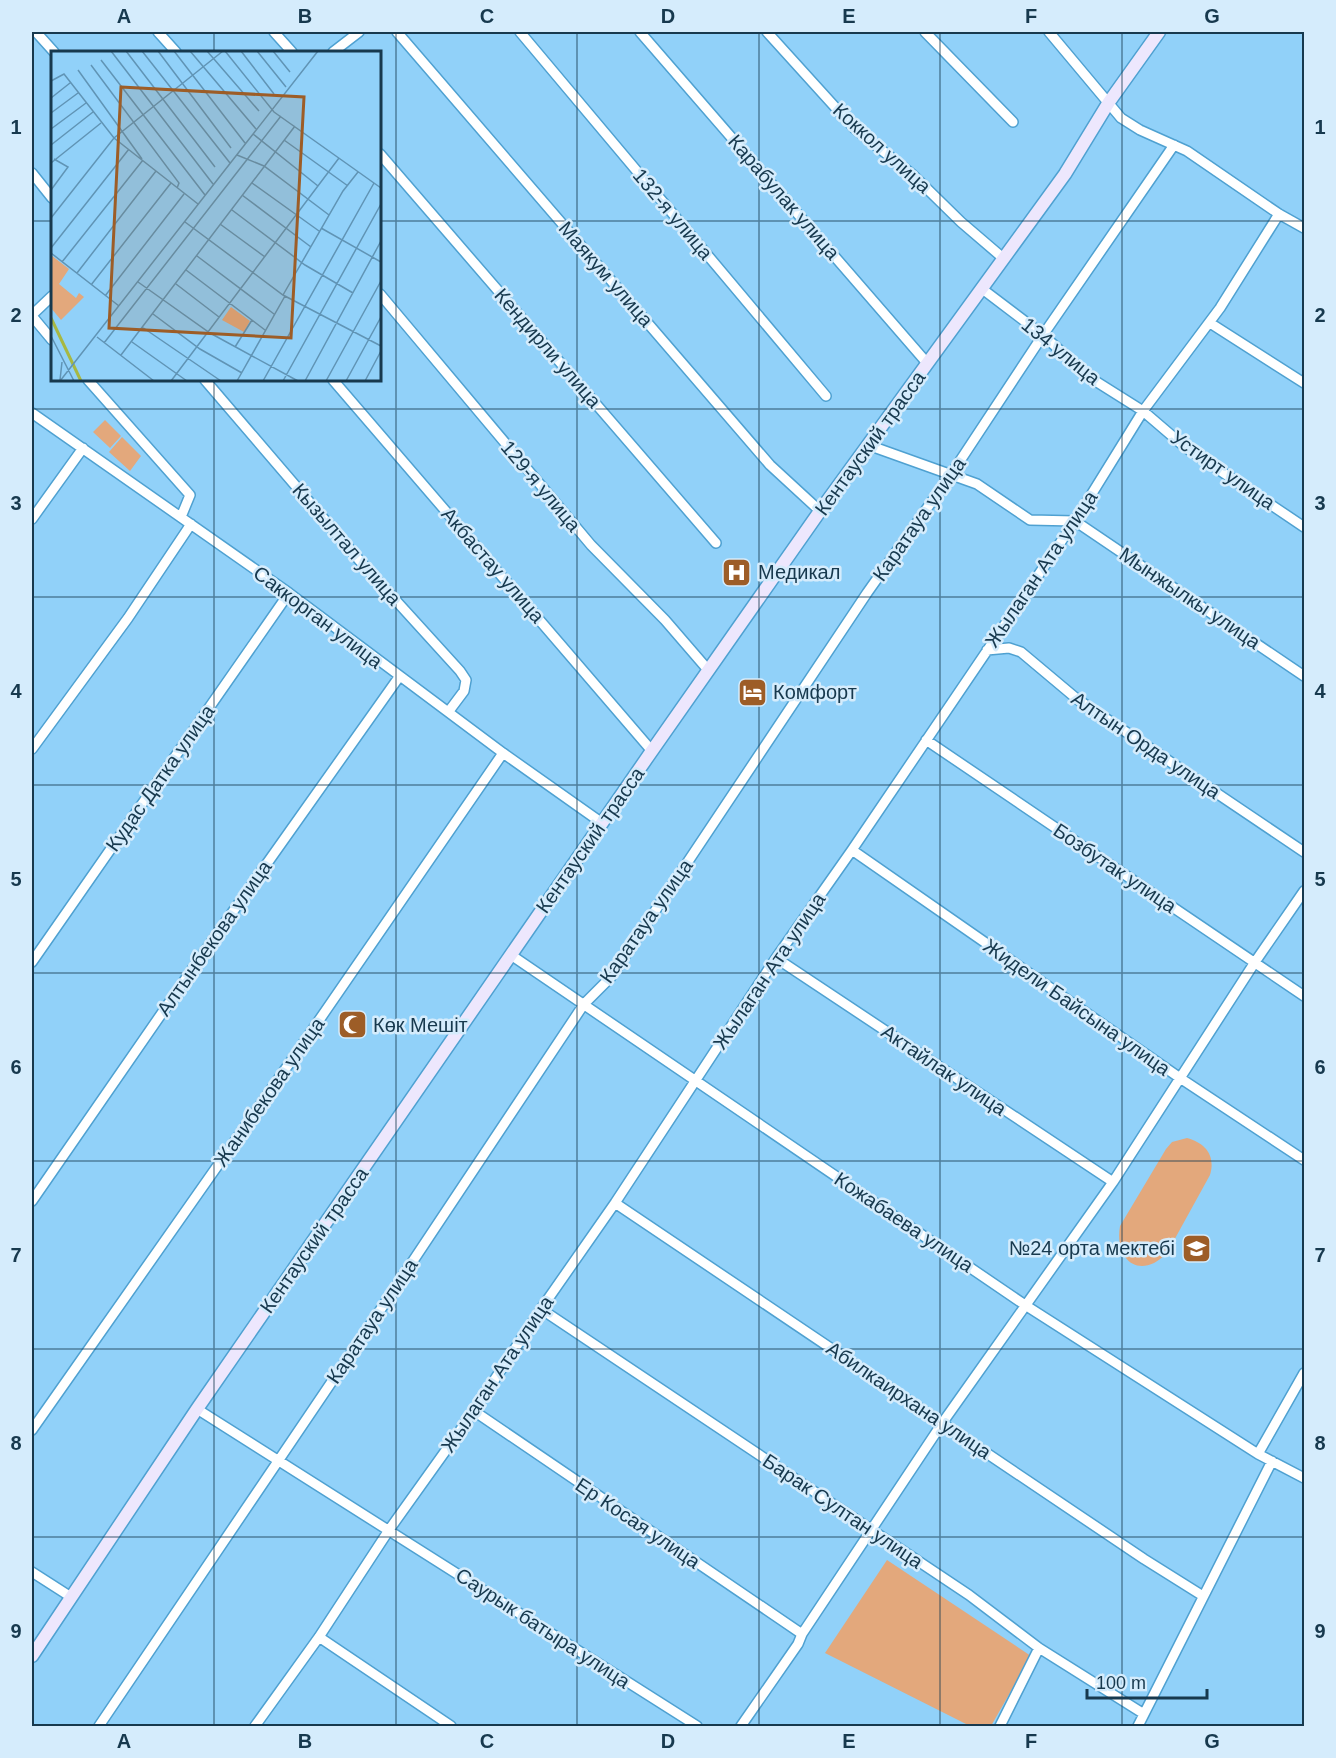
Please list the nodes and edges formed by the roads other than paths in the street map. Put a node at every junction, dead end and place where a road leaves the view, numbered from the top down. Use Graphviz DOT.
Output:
graph roads {
  1 [pos="36,32"];
  2 [pos="158,32"];
  3 [pos="274,32"];
  4 [pos="359,32"];
  5 [pos="397,32"];
  6 [pos="520,32"];
  7 [pos="640,32"];
  8 [pos="767,32"];
  9 [pos="925,32"];
  10 [pos="1049,32"];
  11 [pos="1159,32"];
  12 [pos="53,51"];
  13 [pos="175,51"];
  14 [pos="291,51"];
  15 [pos="334,51"];
  16 [pos="1109,102"];
  17 [pos="1013,122"];
  18 [pos="1174,145"];
  19 [pos="381,155"];
  20 [pos="32,173"];
  21 [pos="51,197"];
  22 [pos="1279,214"];
  23 [pos="1305,228"];
  24 [pos="1003,258"];
  25 [pos="981,288"];
  26 [pos="381,295"];
  27 [pos="51,297"];
  28 [pos="32,316"];
  29 [pos="1210,322"];
  30 [pos="1043,335"];
  31 [pos="51,339"];
  32 [pos="927,363"];
  33 [pos="89,381"];
  34 [pos="207,381"];
  35 [pos="334,381"];
  36 [pos="1305,383"];
  37 [pos="826,396"];
  38 [pos="1143,411"];
  39 [pos="32,413"];
  40 [pos="868,445"];
  41 [pos="83,448"];
  42 [pos="952,474"];
  43 [pos="820,511"];
  44 [pos="181,517"];
  45 [pos="32,519"];
  46 [pos="1075,521"];
  47 [pos="191,524"];
  48 [pos="1305,527"];
  49 [pos="716,543"];
  50 [pos="289,593"];
  51 [pos="987,650"];
  52 [pos="709,671"];
  53 [pos="1305,676"];
  54 [pos="399,677"];
  55 [pos="449,711"];
  56 [pos="926,740"];
  57 [pos="32,748"];
  58 [pos="652,751"];
  59 [pos="503,753"];
  60 [pos="602,823"];
  61 [pos="852,850"];
  62 [pos="1305,852"];
  63 [pos="1305,891"];
  64 [pos="511,955"];
  65 [pos="776,958"];
  66 [pos="32,962"];
  67 [pos="1255,962"];
  68 [pos="1305,996"];
  69 [pos="584,1004"];
  70 [pos="1179,1078"];
  71 [pos="695,1079"];
  72 [pos="1305,1160"];
  73 [pos="1113,1182"];
  74 [pos="32,1201"];
  75 [pos="615,1203"];
  76 [pos="1025,1305"];
  77 [pos="541,1309"];
  78 [pos="1305,1372"];
  79 [pos="197,1409"];
  80 [pos="474,1411"];
  81 [pos="943,1422"];
  82 [pos="32,1430"];
  83 [pos="1258,1454"];
  84 [pos="279,1461"];
  85 [pos="1272,1461"];
  86 [pos="1305,1478"];
  87 [pos="389,1530"];
  88 [pos="871,1530"];
  89 [pos="32,1572"];
  90 [pos="1203,1596"];
  91 [pos="71,1597"];
  92 [pos="802,1634"];
  93 [pos="319,1637"];
  94 [pos="1039,1648"];
  95 [pos="32,1656"];
  96 [pos="1144,1714"];
  97 [pos="99,1726"];
  98 [pos="255,1726"];
  99 [pos="451,1726"];
  100 [pos="697,1726"];
  101 [pos="741,1726"];
  102 [pos="1000,1726"];
  103 [pos="1138,1726"];
  1 -- 12 [label="street"];
  2 -- 13 [label="street"];
  3 -- 14 [label="street"];
  4 -- 15 [label="street"];
  5 -- 43 [label="street, Маякум улица"];
  6 -- 37 [label="street, 132-я улица"];
  7 -- 32 [label="street, Карабулак улица"];
  8 -- 24 [label="street, Коккол улица"];
  9 -- 17 [label="street"];
  10 -- 16 [label="street"];
  11 -- 16 [label="main road, Кентауский трасса"];
  16 -- 18 [label="street"];
  16 -- 24 [label="main road, Кентауский трасса"];
  18 -- 22 [label="street"];
  18 -- 30 [label="street, Каратауа улица"];
  19 -- 49 [label="street, Кендирли улица"];
  20 -- 21 [label="street"];
  22 -- 23 [label="street"];
  22 -- 29 [label="street, Жылаган Ата улица"];
  24 -- 25 [label="main road, Кентауский трасса"];
  25 -- 30 [label="street, 134 улица"];
  25 -- 32 [label="main road, Кентауский трасса"];
  26 -- 52 [label="street, 129-я улица"];
  27 -- 28 [label="street"];
  28 -- 31 [label="street"];
  29 -- 36 [label="street"];
  29 -- 38 [label="street, Жылаган Ата улица"];
  30 -- 38 [label="street, 134 улица"];
  30 -- 42 [label="street, Каратауа улица"];
  32 -- 40 [label="main road, Кентауский трасса"];
  33 -- 44 [label="street"];
  34 -- 55 [label="street, Кызылтал улица"];
  35 -- 58 [label="street, Акбастау улица"];
  38 -- 46 [label="street, Жылаган Ата улица"];
  38 -- 48 [label="street, Устирт улица"];
  39 -- 41 [label="street, Саккорган улица"];
  40 -- 42 [label="street"];
  40 -- 43 [label="main road, Кентауский трасса"];
  41 -- 44 [label="street, Саккорган улица"];
  41 -- 45 [label="street"];
  42 -- 46 [label="street"];
  42 -- 69 [label="street, Каратауа улица"];
  43 -- 52 [label="main road, Кентауский трасса"];
  44 -- 47 [label="street, Саккорган улица"];
  46 -- 51 [label="street, Жылаган Ата улица"];
  46 -- 53 [label="street, Мынжылкы улица"];
  47 -- 50 [label="street, Саккорган улица"];
  47 -- 57 [label="street"];
  50 -- 54 [label="street, Саккорган улица"];
  50 -- 66 [label="street, Кудас Датка улица"];
  51 -- 56 [label="street, Жылаган Ата улица"];
  51 -- 62 [label="street, Алтын Орда улица"];
  52 -- 58 [label="main road, Кентауский трасса"];
  54 -- 55 [label="street, Саккорган улица"];
  54 -- 74 [label="street, Алтынбекова улица"];
  55 -- 59 [label="street, Саккорган улица"];
  56 -- 61 [label="street, Жылаган Ата улица"];
  56 -- 67 [label="street, Бозбутак улица"];
  58 -- 60 [label="main road, Кентауский трасса"];
  59 -- 60 [label="street, Саккорган улица"];
  59 -- 82 [label="street, Жанибекова улица"];
  60 -- 64 [label="main road, Кентауский трасса"];
  61 -- 65 [label="street, Жылаган Ата улица"];
  61 -- 70 [label="street, Жидели Байсына улица"];
  63 -- 67 [label="street"];
  64 -- 69 [label="street, Кожабаева улица"];
  64 -- 79 [label="main road, Кентауский трасса"];
  65 -- 71 [label="street, Жылаган Ата улица"];
  65 -- 73 [label="street, Актайлак улица"];
  67 -- 68 [label="street, Бозбутак улица"];
  67 -- 70 [label="street"];
  69 -- 71 [label="street, Кожабаева улица"];
  69 -- 84 [label="street, Каратауа улица"];
  70 -- 72 [label="street, Жидели Байсына улица"];
  70 -- 73 [label="street"];
  71 -- 75 [label="street, Жылаган Ата улица"];
  71 -- 76 [label="street, Кожабаева улица"];
  73 -- 76 [label="street"];
  75 -- 77 [label="street, Жылаган Ата улица"];
  75 -- 81 [label="street, Абилкаирхана улица"];
  76 -- 81 [label="street"];
  76 -- 83 [label="street, Кожабаева улица"];
  77 -- 80 [label="street, Жылаган Ата улица"];
  77 -- 88 [label="street, Барак Султан улица"];
  78 -- 83 [label="street"];
  79 -- 84 [label="street, Саурык батыра улица"];
  79 -- 91 [label="main road, Кентауский трасса"];
  80 -- 87 [label="street, Жылаган Ата улица"];
  80 -- 92 [label="street, Ер Косая улица"];
  81 -- 88 [label="street"];
  81 -- 90 [label="street, Абилкаирхана улица"];
  83 -- 85 [label="street, Кожабаева улица"];
  84 -- 87 [label="street, Саурык батыра улица"];
  84 -- 97 [label="street, Каратауа улица"];
  85 -- 86 [label="street, Кожабаева улица"];
  85 -- 90 [label="street"];
  87 -- 93 [label="street, Жылаган Ата улица"];
  87 -- 100 [label="street, Саурык батыра улица"];
  88 -- 92 [label="street"];
  88 -- 94 [label="street, Барак Султан улица"];
  89 -- 91 [label="street"];
  90 -- 96 [label="street"];
  91 -- 95 [label="main road, Кентауский трасса"];
  92 -- 101 [label="street"];
  93 -- 98 [label="street, Жылаган Ата улица"];
  93 -- 99 [label="street"];
  94 -- 96 [label="street, Барак Султан улица"];
  94 -- 102 [label="street"];
  96 -- 103 [label="street"];
}
